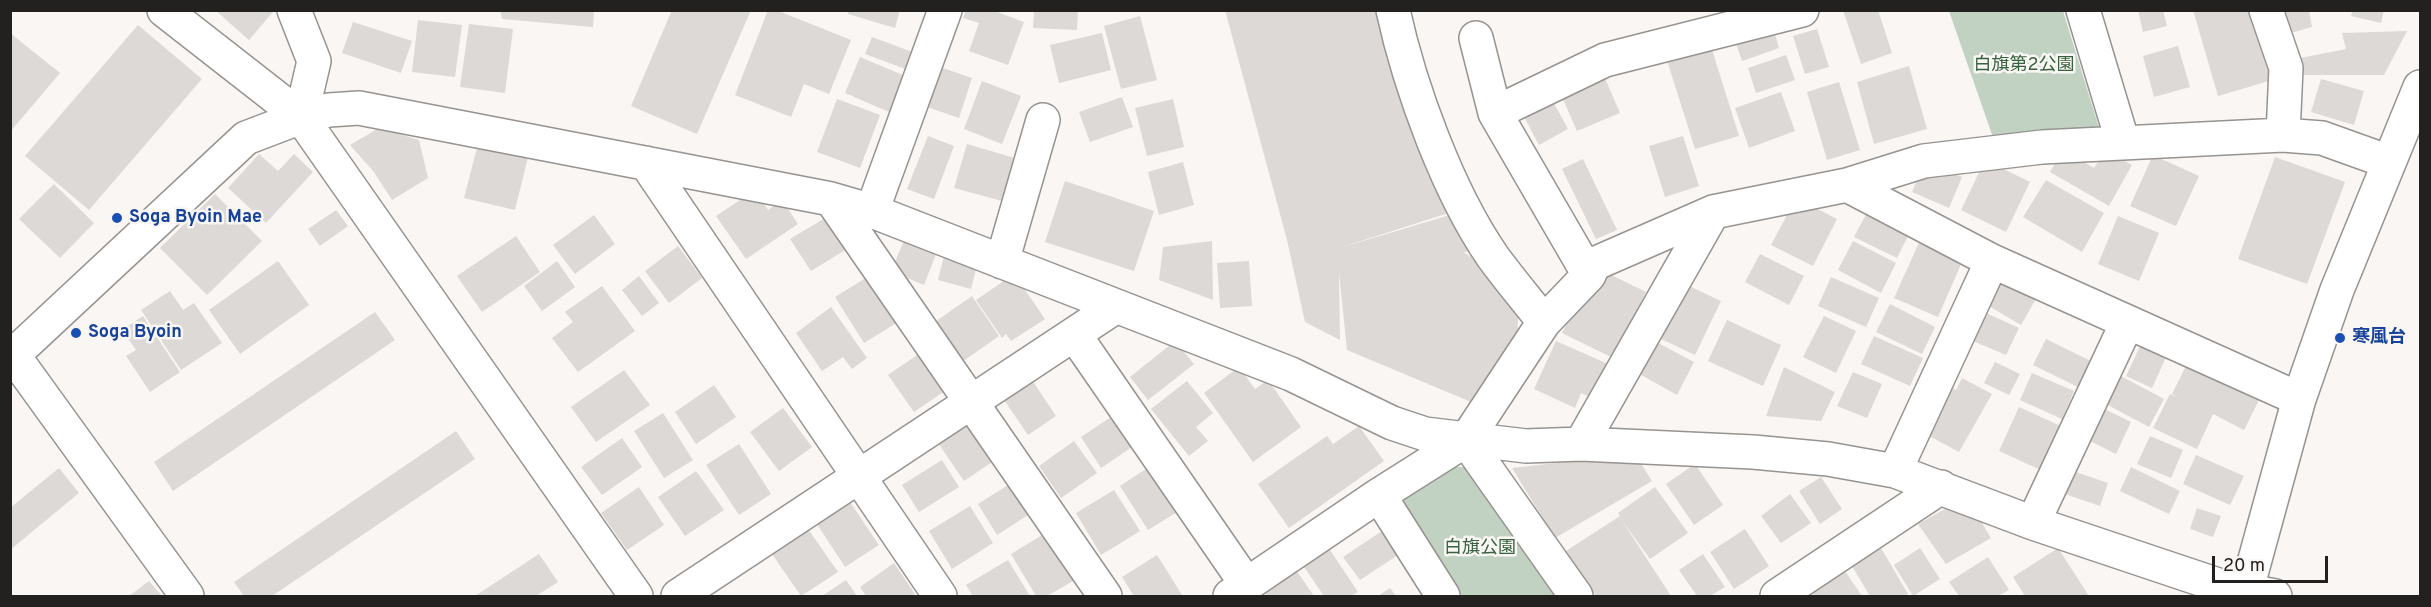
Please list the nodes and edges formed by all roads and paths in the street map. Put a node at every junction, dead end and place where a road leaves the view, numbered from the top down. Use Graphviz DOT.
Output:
graph roads {
  1 [pos="164,10"];
  2 [pos="294,10"];
  3 [pos="945,10"];
  4 [pos="1393,10"];
  5 [pos="1802,10"];
  6 [pos="2083,10"];
  7 [pos="2266,10"];
  8 [pos="1701,24"];
  9 [pos="1476,38"];
  10 [pos="2418,101"];
  11 [pos="1495,113"];
  12 [pos="301,117"];
  13 [pos="1043,120"];
  14 [pos="2283,135"];
  15 [pos="2123,143"];
  16 [pos="2389,162"];
  17 [pos="646,163"];
  18 [pos="1847,185"];
  19 [pos="831,199"];
  20 [pos="872,211"];
  21 [pos="1713,212"];
  22 [pos="1992,261"];
  23 [pos="1002,262"];
  24 [pos="1589,275"];
  25 [pos="1115,307"];
  26 [pos="1544,322"];
  27 [pos="2127,323"];
  28 [pos="1074,334"];
  29 [pos="12,356"];
  30 [pos="2299,399"];
  31 [pos="972,402"];
  32 [pos="1466,440"];
  33 [pos="1581,444"];
  34 [pos="1895,471"];
  35 [pos="858,478"];
  36 [pos="1941,487"];
  37 [pos="1379,495"];
  38 [pos="2033,523"];
  39 [pos="1238,591"];
  40 [pos="1789,593"];
  41 [pos="2255,595"];
  42 [pos="187,597"];
  43 [pos="636,597"];
  44 [pos="678,597"];
  45 [pos="940,597"];
  46 [pos="1105,597"];
  47 [pos="1443,597"];
  48 [pos="1576,597"];
  1 -- 12 [label="street"];
  2 -- 12 [label="street"];
  3 -- 20 [label="street"];
  4 -- 26 [label="street"];
  5 -- 8 [label="street"];
  6 -- 15 [label="street"];
  7 -- 14 [label="street"];
  8 -- 11 [label="street"];
  9 -- 11 [label="street"];
  10 -- 16 [label="street"];
  11 -- 24 [label="street"];
  12 -- 17 [label="street"];
  12 -- 29 [label="street"];
  12 -- 43 [label="street"];
  13 -- 23 [label="street"];
  14 -- 15 [label="street"];
  14 -- 16 [label="street"];
  15 -- 18 [label="street"];
  16 -- 30 [label="street"];
  17 -- 19 [label="street"];
  17 -- 35 [label="street"];
  18 -- 21 [label="street"];
  18 -- 22 [label="street"];
  19 -- 20 [label="street"];
  19 -- 31 [label="street"];
  20 -- 23 [label="street"];
  21 -- 24 [label="street"];
  21 -- 33 [label="street"];
  22 -- 27 [label="street"];
  22 -- 34 [label="street"];
  23 -- 25 [label="street"];
  24 -- 26 [label="street"];
  25 -- 28 [label="street"];
  25 -- 32 [label="street"];
  26 -- 32 [label="street"];
  27 -- 30 [label="street"];
  27 -- 38 [label="street"];
  28 -- 31 [label="street"];
  28 -- 39 [label="street"];
  29 -- 42 [label="street"];
  30 -- 41 [label="street"];
  31 -- 35 [label="street"];
  31 -- 46 [label="street"];
  32 -- 33 [label="street"];
  32 -- 37 [label="street"];
  32 -- 48 [label="street"];
  33 -- 34 [label="street"];
  34 -- 36 [label="street"];
  35 -- 44 [label="street"];
  35 -- 45 [label="street"];
  36 -- 38 [label="street"];
  36 -- 40 [label="street"];
  37 -- 39 [label="street"];
  37 -- 47 [label="street"];
  38 -- 41 [label="street"];
}
